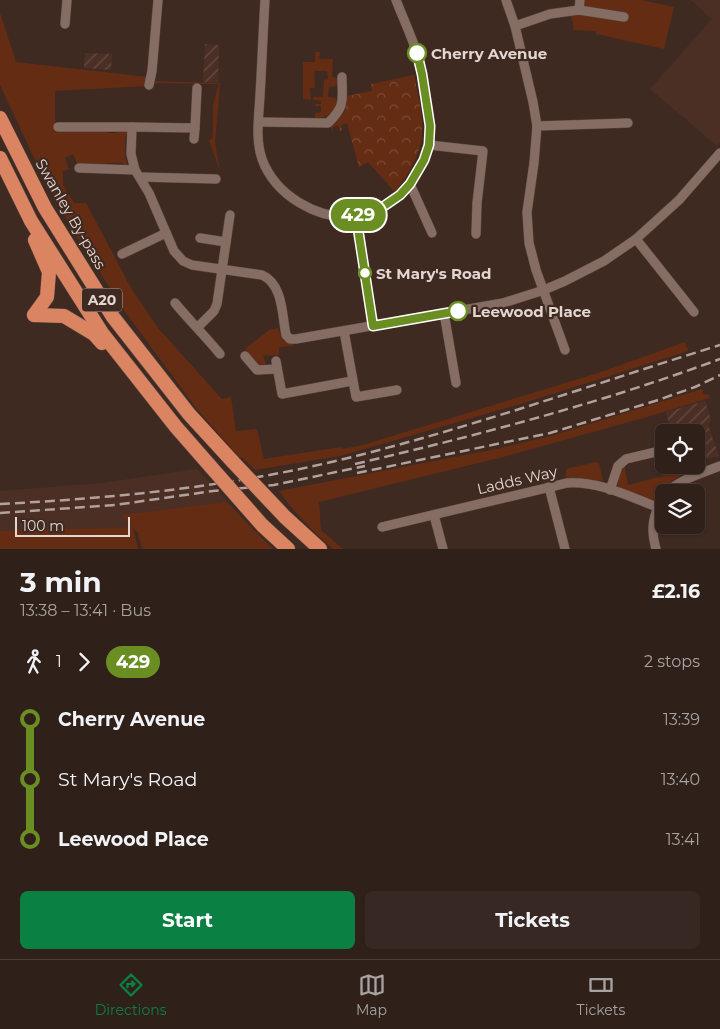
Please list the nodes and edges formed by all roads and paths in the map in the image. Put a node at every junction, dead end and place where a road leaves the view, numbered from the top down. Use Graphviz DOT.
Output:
graph roads {
  1 [pos="67,0"];
  2 [pos="158,0"];
  3 [pos="264,0"];
  4 [pos="396,0"];
  5 [pos="506,0"];
  6 [pos="580,0"];
  7 [pos="579,10"];
  8 [pos="624,17"];
  9 [pos="65,24"];
  10 [pos="515,26"];
  11 [pos="342,77"];
  12 [pos="149,85"];
  13 [pos="197,88"];
  14 [pos="0,118"];
  15 [pos="259,122"];
  16 [pos="628,123"];
  17 [pos="537,126"];
  18 [pos="58,127"];
  19 [pos="132,127"];
  20 [pos="195,128"];
  21 [pos="194,139"];
  22 [pos="429,145"];
  23 [pos="720,153"];
  24 [pos="0,158"];
  25 [pos="79,168"];
  26 [pos="138,173"];
  27 [pos="216,180"];
  28 [pos="410,184"];
  29 [pos="230,215"];
  30 [pos="356,216"];
  31 [pos="166,233"];
  32 [pos="432,233"];
  33 [pos="476,234"];
  34 [pos="200,238"];
  35 [pos="636,239"];
  36 [pos="226,242"];
  37 [pos="122,254"];
  38 [pos="221,269"];
  39 [pos="544,290"];
  40 [pos="175,303"];
  41 [pos="694,312"];
  42 [pos="444,313"];
  43 [pos="373,326"];
  44 [pos="198,327"];
  45 [pos="344,331"];
  46 [pos="566,350"];
  47 [pos="220,354"];
  48 [pos="245,356"];
  49 [pos="352,381"];
  50 [pos="456,383"];
  51 [pos="397,390"];
  52 [pos="655,452"];
  53 [pos="206,462"];
  54 [pos="720,466"];
  55 [pos="677,484"];
  56 [pos="549,486"];
  57 [pos="610,490"];
  58 [pos="655,506"];
  59 [pos="434,514"];
  60 [pos="655,515"];
  61 [pos="382,527"];
  62 [pos="288,549"];
  63 [pos="320,549"];
  64 [pos="443,549"];
  65 [pos="565,549"];
  66 [pos="656,549"];
  1 -- 9 [label="street"];
  2 -- 12 [label="street"];
  3 -- 15 [label="street"];
  4 -- 22 [label="street"];
  5 -- 10 [label="street"];
  6 -- 7 [label="street"];
  7 -- 8 [label="street"];
  7 -- 10 [label="street"];
  10 -- 17 [label="street"];
  11 -- 15 [label="street"];
  13 -- 20 [label="street"];
  14 -- 63 [label="highway, Swanley By-pass / A20, bridge"];
  15 -- 30 [label="street"];
  16 -- 17 [label="street"];
  17 -- 39 [label="street"];
  18 -- 19 [label="street"];
  19 -- 20 [label="street"];
  19 -- 26 [label="street"];
  20 -- 21 [label="street"];
  22 -- 28 [label="street"];
  22 -- 33 [label="street"];
  23 -- 35 [label="street"];
  24 -- 53 [label="highway, A20"];
  24 -- 53 [label="highway"];
  25 -- 26 [label="street"];
  26 -- 27 [label="street"];
  26 -- 31 [label="street"];
  28 -- 30 [label="street"];
  28 -- 32 [label="street"];
  29 -- 36 [label="street"];
  30 -- 43 [label="street"];
  31 -- 37 [label="street"];
  31 -- 38 [label="street"];
  34 -- 36 [label="street"];
  35 -- 39 [label="street"];
  35 -- 41 [label="street"];
  36 -- 38 [label="street"];
  38 -- 44 [label="street"];
  38 -- 45 [label="street"];
  39 -- 42 [label="street"];
  39 -- 46 [label="street"];
  40 -- 44 [label="street"];
  42 -- 43 [label="street"];
  42 -- 50 [label="street"];
  43 -- 45 [label="street"];
  44 -- 47 [label="street"];
  45 -- 49 [label="street"];
  48 -- 49 [label="street"];
  49 -- 51 [label="street"];
  52 -- 57 [label="street"];
  53 -- 62 [label="highway, A20, bridge"];
  54 -- 55 [label="street"];
  56 -- 57 [label="street, Ladds Way"];
  56 -- 59 [label="street, Ladds Way"];
  56 -- 65 [label="street"];
  57 -- 58 [label="street, Ladds Way"];
  59 -- 61 [label="street, Ladds Way"];
  59 -- 64 [label="street"];
  60 -- 66 [label="street"];
}
